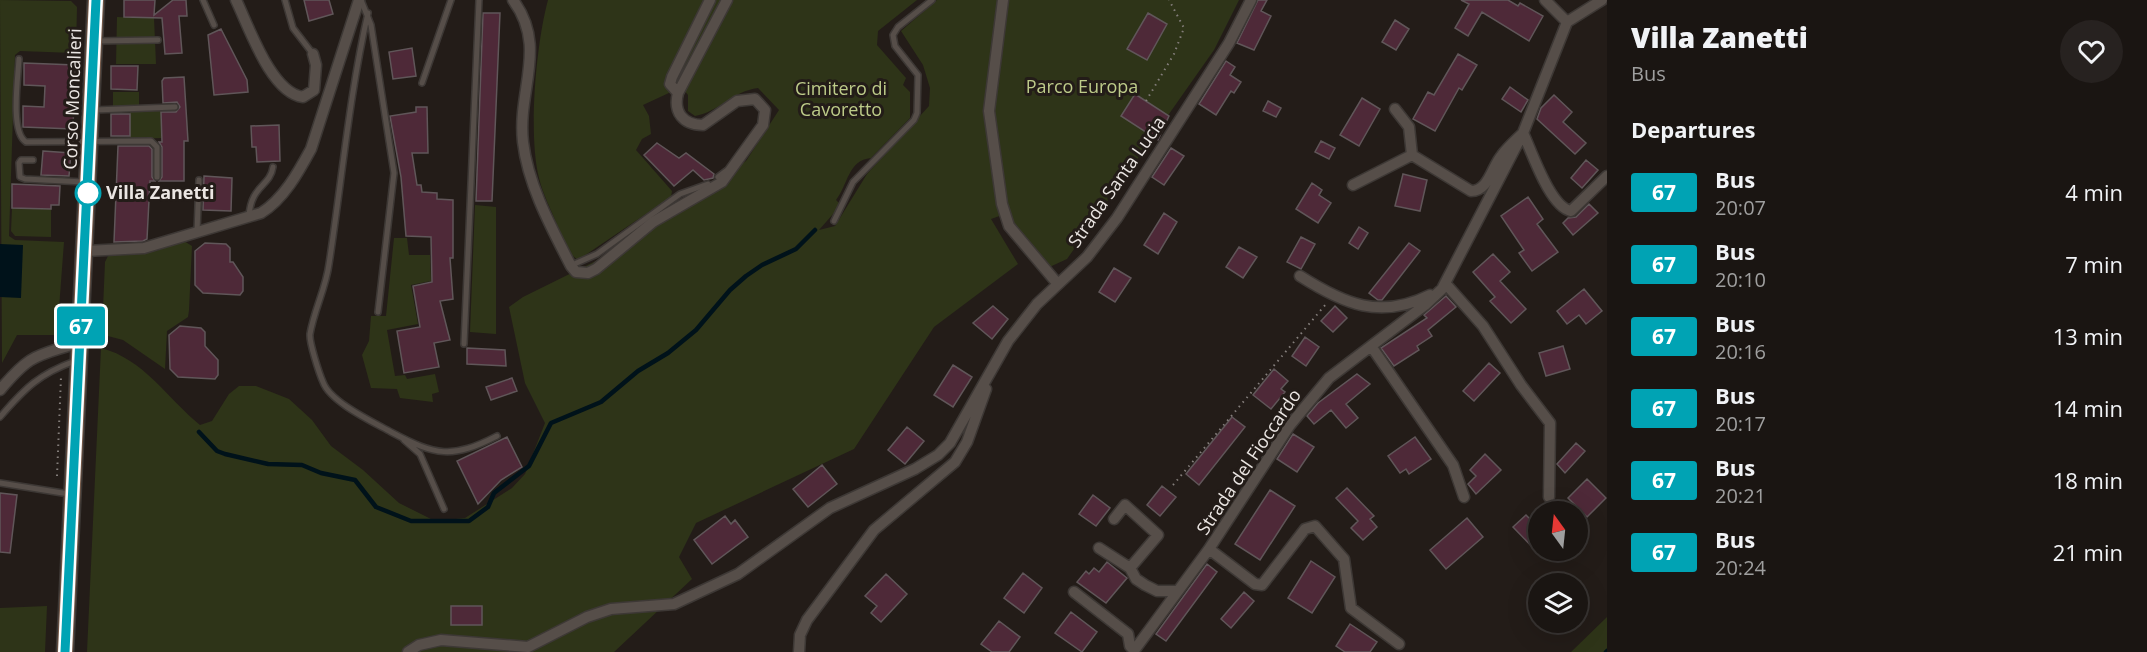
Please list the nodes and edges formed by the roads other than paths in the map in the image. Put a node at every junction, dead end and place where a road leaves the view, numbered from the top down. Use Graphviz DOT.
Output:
graph roads {
  1 [pos="96,0"];
  2 [pos="203,0"];
  3 [pos="236,0"];
  4 [pos="285,0"];
  5 [pos="360,0"];
  6 [pos="451,0"];
  7 [pos="479,0"];
  8 [pos="513,0"];
  9 [pos="710,0"];
  10 [pos="727,0"];
  11 [pos="932,0"];
  12 [pos="1003,0"];
  13 [pos="1251,0"];
  14 [pos="1545,0"];
  15 [pos="1602,0"];
  16 [pos="368,13"];
  17 [pos="1567,22"];
  18 [pos="214,25"];
  19 [pos="158,40"];
  20 [pos="95,42"];
  21 [pos="313,54"];
  22 [pos="19,59"];
  23 [pos="422,83"];
  24 [pos="678,93"];
  25 [pos="175,107"];
  26 [pos="1395,109"];
  27 [pos="92,110"];
  28 [pos="1523,133"];
  29 [pos="91,142"];
  30 [pos="1412,155"];
  31 [pos="738,159"];
  32 [pos="33,160"];
  33 [pos="273,167"];
  34 [pos="1607,176"];
  35 [pos="157,177"];
  36 [pos="718,177"];
  37 [pos="199,180"];
  38 [pos="89,182"];
  39 [pos="708,184"];
  40 [pos="1353,185"];
  41 [pos="249,216"];
  42 [pos="834,221"];
  43 [pos="197,232"];
  44 [pos="86,251"];
  45 [pos="571,266"];
  46 [pos="1300,276"];
  47 [pos="1057,283"];
  48 [pos="1443,286"];
  49 [pos="378,312"];
  50 [pos="464,344"];
  51 [pos="1371,346"];
  52 [pos="80,351"];
  53 [pos="993,366"];
  54 [pos="0,390"];
  55 [pos="0,417"];
  56 [pos="497,435"];
  57 [pos="401,437"];
  58 [pos="0,483"];
  59 [pos="73,495"];
  60 [pos="1464,497"];
  61 [pos="1549,498"];
  62 [pos="444,509"];
  63 [pos="1114,519"];
  64 [pos="1099,548"];
  65 [pos="1209,549"];
  66 [pos="1130,568"];
  67 [pos="1178,591"];
  68 [pos="1074,592"];
  69 [pos="1399,644"];
  70 [pos="1133,651"];
  71 [pos="65,652"];
  72 [pos="408,652"];
  73 [pos="799,652"];
  1 -- 20 [label="main road, Corso Moncalieri"];
  2 -- 18 [label="lane"];
  3 -- 21 [label="street"];
  4 -- 21 [label="lane"];
  5 -- 16 [label="lane"];
  5 -- 41 [label="street"];
  6 -- 23 [label="lane"];
  7 -- 50 [label="lane"];
  8 -- 45 [label="street"];
  9 -- 24 [label="street"];
  10 -- 24 [label="street"];
  11 -- 42 [label="lane"];
  12 -- 47 [label="street"];
  13 -- 47 [label="street, Strada Santa Lucia"];
  14 -- 17 [label="street"];
  15 -- 17 [label="street"];
  16 -- 49 [label="lane"];
  16 -- 57 [label="lane"];
  17 -- 28 [label="street, Strada del Fioccardo"];
  19 -- 20 [label="lane"];
  20 -- 27 [label="main road, Corso Moncalieri"];
  22 -- 29 [label="lane"];
  24 -- 31 [label="street"];
  25 -- 27 [label="lane"];
  26 -- 30 [label="street"];
  27 -- 29 [label="main road, Corso Moncalieri"];
  28 -- 30 [label="street, Strada del Fioccardo"];
  28 -- 34 [label="street"];
  28 -- 48 [label="street, Strada del Fioccardo"];
  29 -- 35 [label="lane"];
  29 -- 38 [label="main road, Corso Moncalieri"];
  30 -- 40 [label="street"];
  31 -- 36 [label="lane"];
  31 -- 45 [label="street"];
  32 -- 38 [label="lane"];
  33 -- 41 [label="lane"];
  37 -- 43 [label="lane"];
  38 -- 44 [label="main road, Corso Moncalieri"];
  39 -- 45 [label="lane"];
  41 -- 43 [label="street"];
  43 -- 44 [label="street"];
  44 -- 52 [label="main road, Corso Moncalieri"];
  46 -- 48 [label="street"];
  47 -- 53 [label="street, Strada Santa Lucia"];
  48 -- 51 [label="street, Strada del Fioccardo"];
  48 -- 61 [label="street"];
  51 -- 60 [label="street"];
  51 -- 65 [label="street, Strada del Fioccardo"];
  52 -- 54 [label="street"];
  52 -- 55 [label="lane"];
  52 -- 59 [label="main road, Corso Moncalieri"];
  53 -- 72 [label="street, Strada Santa Lucia"];
  53 -- 73 [label="street"];
  56 -- 57 [label="lane"];
  57 -- 62 [label="lane"];
  58 -- 59 [label="lane"];
  59 -- 71 [label="main road, Corso Moncalieri"];
  63 -- 66 [label="street"];
  64 -- 66 [label="street"];
  65 -- 67 [label="street, Strada del Fioccardo"];
  65 -- 69 [label="street"];
  66 -- 67 [label="street"];
  67 -- 70 [label="street, Strada del Fioccardo"];
  68 -- 70 [label="street"];
}
